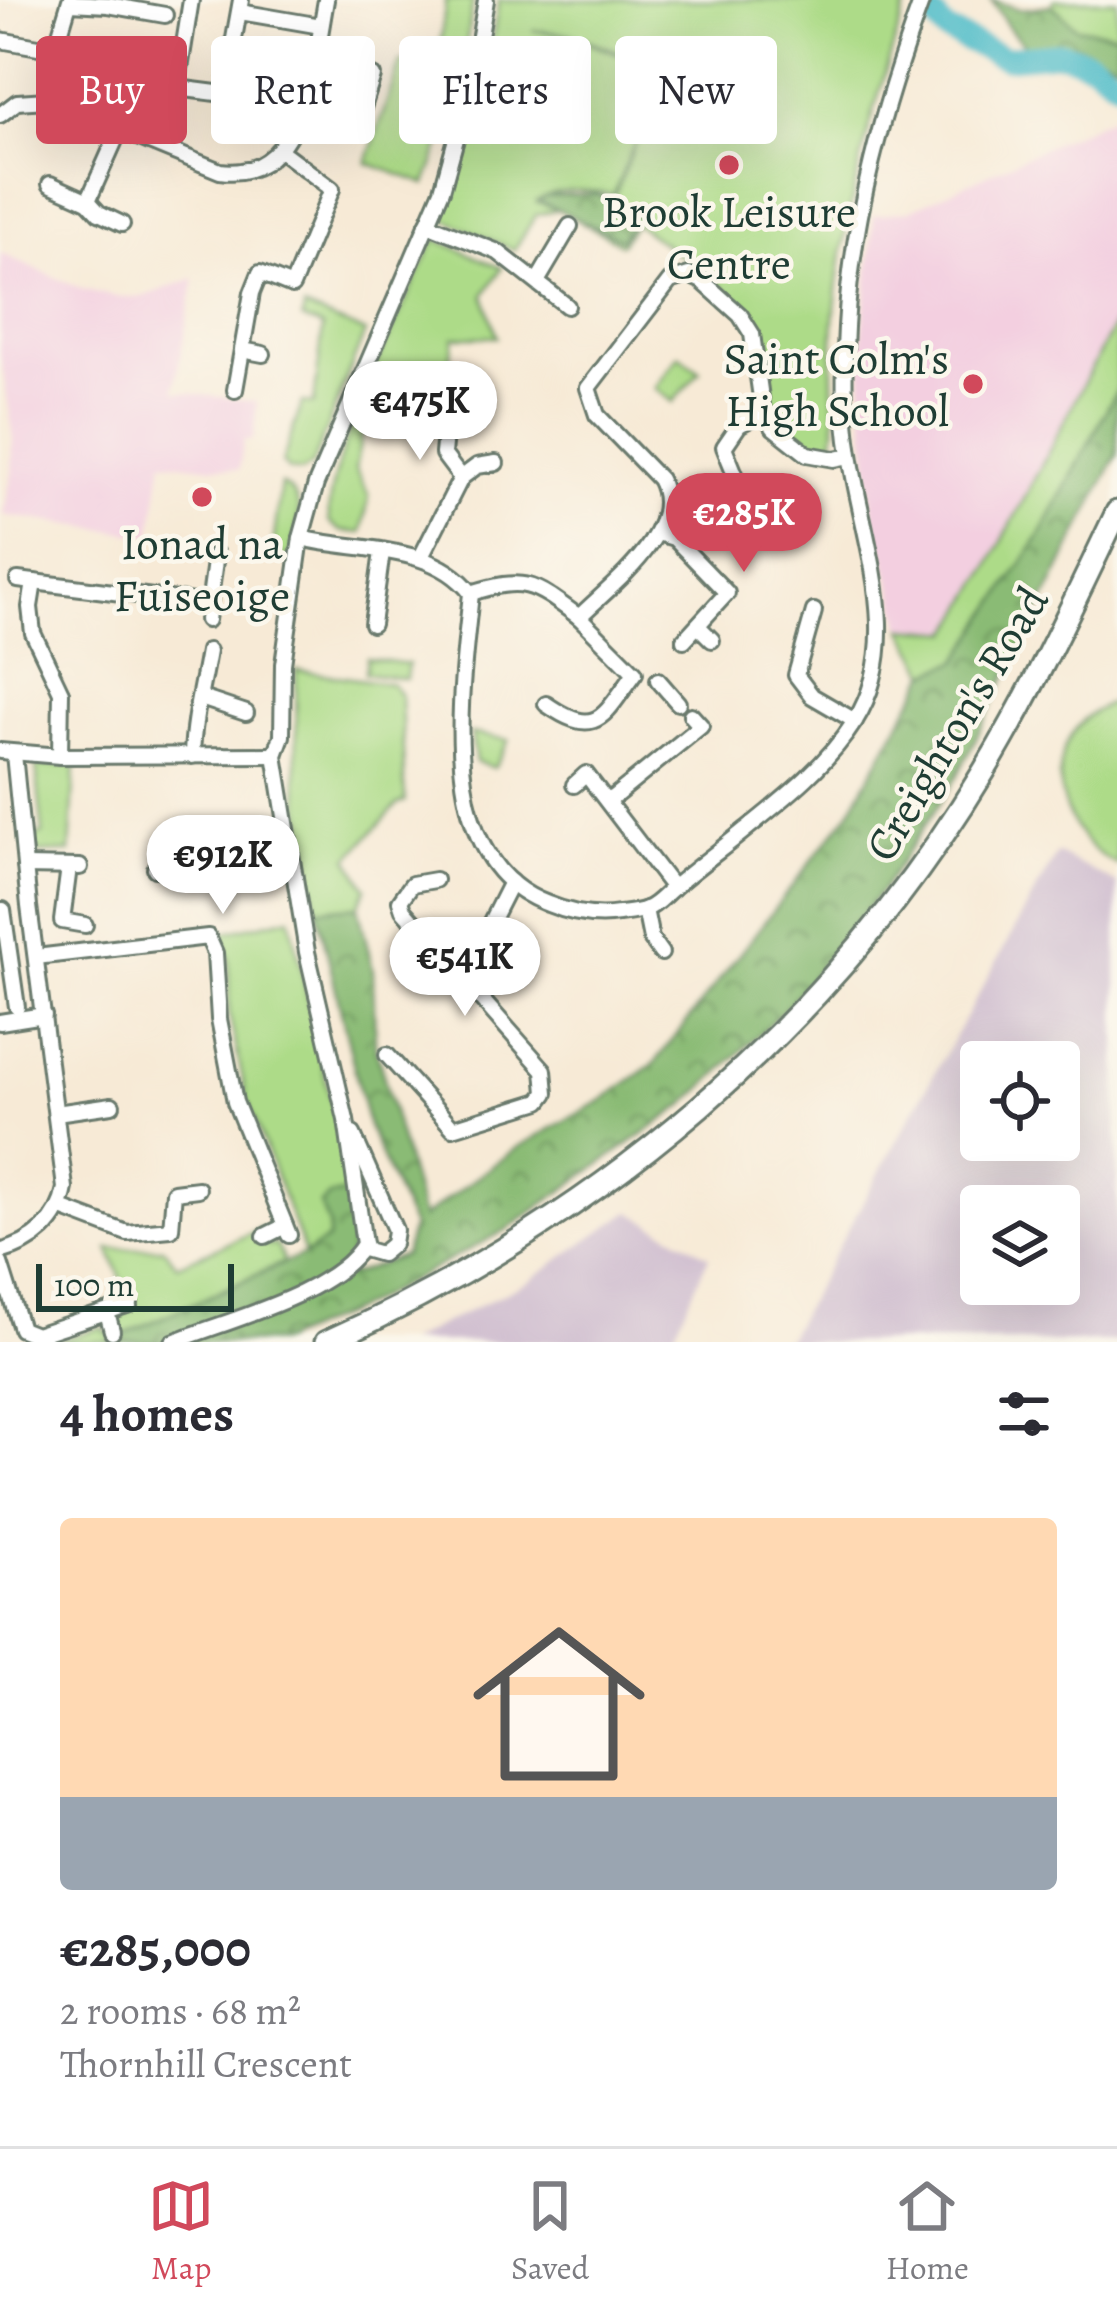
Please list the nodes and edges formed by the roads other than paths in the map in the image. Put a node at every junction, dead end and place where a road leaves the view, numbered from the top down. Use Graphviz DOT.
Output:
graph roads {
  1 [pos="190,0"];
  2 [pos="326,0"];
  3 [pos="486,0"];
  4 [pos="922,0"];
  5 [pos="70,2"];
  6 [pos="240,6"];
  7 [pos="165,15"];
  8 [pos="321,26"];
  9 [pos="59,36"];
  10 [pos="319,36"];
  11 [pos="0,40"];
  12 [pos="36,47"];
  13 [pos="36,101"];
  14 [pos="0,115"];
  15 [pos="113,144"];
  16 [pos="155,144"];
  17 [pos="284,144"];
  18 [pos="281,151"];
  19 [pos="50,184"];
  20 [pos="88,201"];
  21 [pos="122,224"];
  22 [pos="427,224"];
  23 [pos="570,226"];
  24 [pos="538,280"];
  25 [pos="567,306"];
  26 [pos="242,350"];
  27 [pos="262,355"];
  28 [pos="235,389"];
  29 [pos="468,399"];
  30 [pos="763,412"];
  31 [pos="850,456"];
  32 [pos="496,464"];
  33 [pos="461,478"];
  34 [pos="737,501"];
  35 [pos="1117,512"];
  36 [pos="658,533"];
  37 [pos="301,538"];
  38 [pos="382,552"];
  39 [pos="216,554"];
  40 [pos="422,557"];
  41 [pos="471,593"];
  42 [pos="814,611"];
  43 [pos="579,617"];
  44 [pos="372,624"];
  45 [pos="698,626"];
  46 [pos="684,640"];
  47 [pos="712,640"];
  48 [pos="208,651"];
  49 [pos="658,680"];
  50 [pos="201,698"];
  51 [pos="678,703"];
  52 [pos="546,704"];
  53 [pos="246,713"];
  54 [pos="691,715"];
  55 [pos="855,721"];
  56 [pos="7,752"];
  57 [pos="192,755"];
  58 [pos="275,755"];
  59 [pos="60,756"];
  60 [pos="574,784"];
  61 [pos="610,800"];
  62 [pos="169,844"];
  63 [pos="290,854"];
  64 [pos="25,866"];
  65 [pos="435,880"];
  66 [pos="511,882"];
  67 [pos="673,888"];
  68 [pos="29,906"];
  69 [pos="2,910"];
  70 [pos="645,910"];
  71 [pos="85,926"];
  72 [pos="661,953"];
  73 [pos="36,957"];
  74 [pos="457,973"];
  75 [pos="11,1005"];
  76 [pos="44,1015"];
  77 [pos="0,1022"];
  78 [pos="387,1055"];
  79 [pos="112,1105"];
  80 [pos="56,1113"];
  81 [pos="346,1120"];
  82 [pos="198,1189"];
  83 [pos="61,1208"];
  84 [pos="265,1237"];
  85 [pos="364,1244"];
  86 [pos="0,1252"];
  87 [pos="0,1263"];
  88 [pos="130,1304"];
  89 [pos="106,1312"];
  90 [pos="112,1331"];
  91 [pos="173,1342"];
  92 [pos="326,1342"];
  1 -- 6 [label="street"];
  2 -- 8 [label="street"];
  3 -- 22 [label="street"];
  4 -- 31 [label="street"];
  5 -- 7 [label="street"];
  5 -- 9 [label="street"];
  6 -- 8 [label="street"];
  8 -- 10 [label="street"];
  11 -- 12 [label="street"];
  13 -- 14 [label="street"];
  15 -- 20 [label="street"];
  16 -- 18 [label="street"];
  17 -- 18 [label="street"];
  18 -- 26 [label="street"];
  19 -- 20 [label="street"];
  20 -- 21 [label="street"];
  22 -- 24 [label="street"];
  22 -- 37 [label="street"];
  23 -- 24 [label="street"];
  24 -- 25 [label="street"];
  26 -- 27 [label="street"];
  26 -- 28 [label="street"];
  29 -- 33 [label="street"];
  30 -- 31 [label="street"];
  30 -- 34 [label="street"];
  30 -- 36 [label="street"];
  31 -- 55 [label="street"];
  32 -- 33 [label="street"];
  33 -- 40 [label="street"];
  35 -- 92 [label="highway, Creighton's Road"];
  36 -- 43 [label="street"];
  36 -- 45 [label="street"];
  37 -- 38 [label="street"];
  37 -- 58 [label="street"];
  38 -- 40 [label="street"];
  38 -- 44 [label="street"];
  39 -- 59 [label="street"];
  40 -- 41 [label="street"];
  41 -- 43 [label="street"];
  41 -- 66 [label="street"];
  42 -- 55 [label="street"];
  43 -- 52 [label="street"];
  45 -- 46 [label="street"];
  45 -- 47 [label="street"];
  48 -- 50 [label="street"];
  49 -- 51 [label="street"];
  50 -- 53 [label="street"];
  50 -- 57 [label="street"];
  54 -- 61 [label="street"];
  55 -- 67 [label="street"];
  56 -- 59 [label="street"];
  56 -- 64 [label="street"];
  57 -- 58 [label="street"];
  57 -- 59 [label="street"];
  58 -- 63 [label="street"];
  60 -- 61 [label="street"];
  61 -- 67 [label="street"];
  62 -- 63 [label="street"];
  63 -- 81 [label="street"];
  64 -- 68 [label="street"];
  64 -- 71 [label="street"];
  65 -- 74 [label="street"];
  66 -- 70 [label="street"];
  66 -- 74 [label="street"];
  67 -- 70 [label="street"];
  68 -- 69 [label="street"];
  68 -- 73 [label="street"];
  69 -- 75 [label="street"];
  70 -- 72 [label="street"];
  73 -- 76 [label="street"];
  73 -- 84 [label="street"];
  74 -- 78 [label="street"];
  76 -- 77 [label="street"];
  76 -- 80 [label="street"];
  79 -- 80 [label="street"];
  80 -- 83 [label="street"];
  81 -- 85 [label="street"];
  81 -- 85 [label="street"];
  82 -- 83 [label="street"];
  83 -- 86 [label="street"];
  85 -- 91 [label="street"];
  87 -- 89 [label="street"];
  88 -- 89 [label="street"];
  89 -- 90 [label="street"];
}
